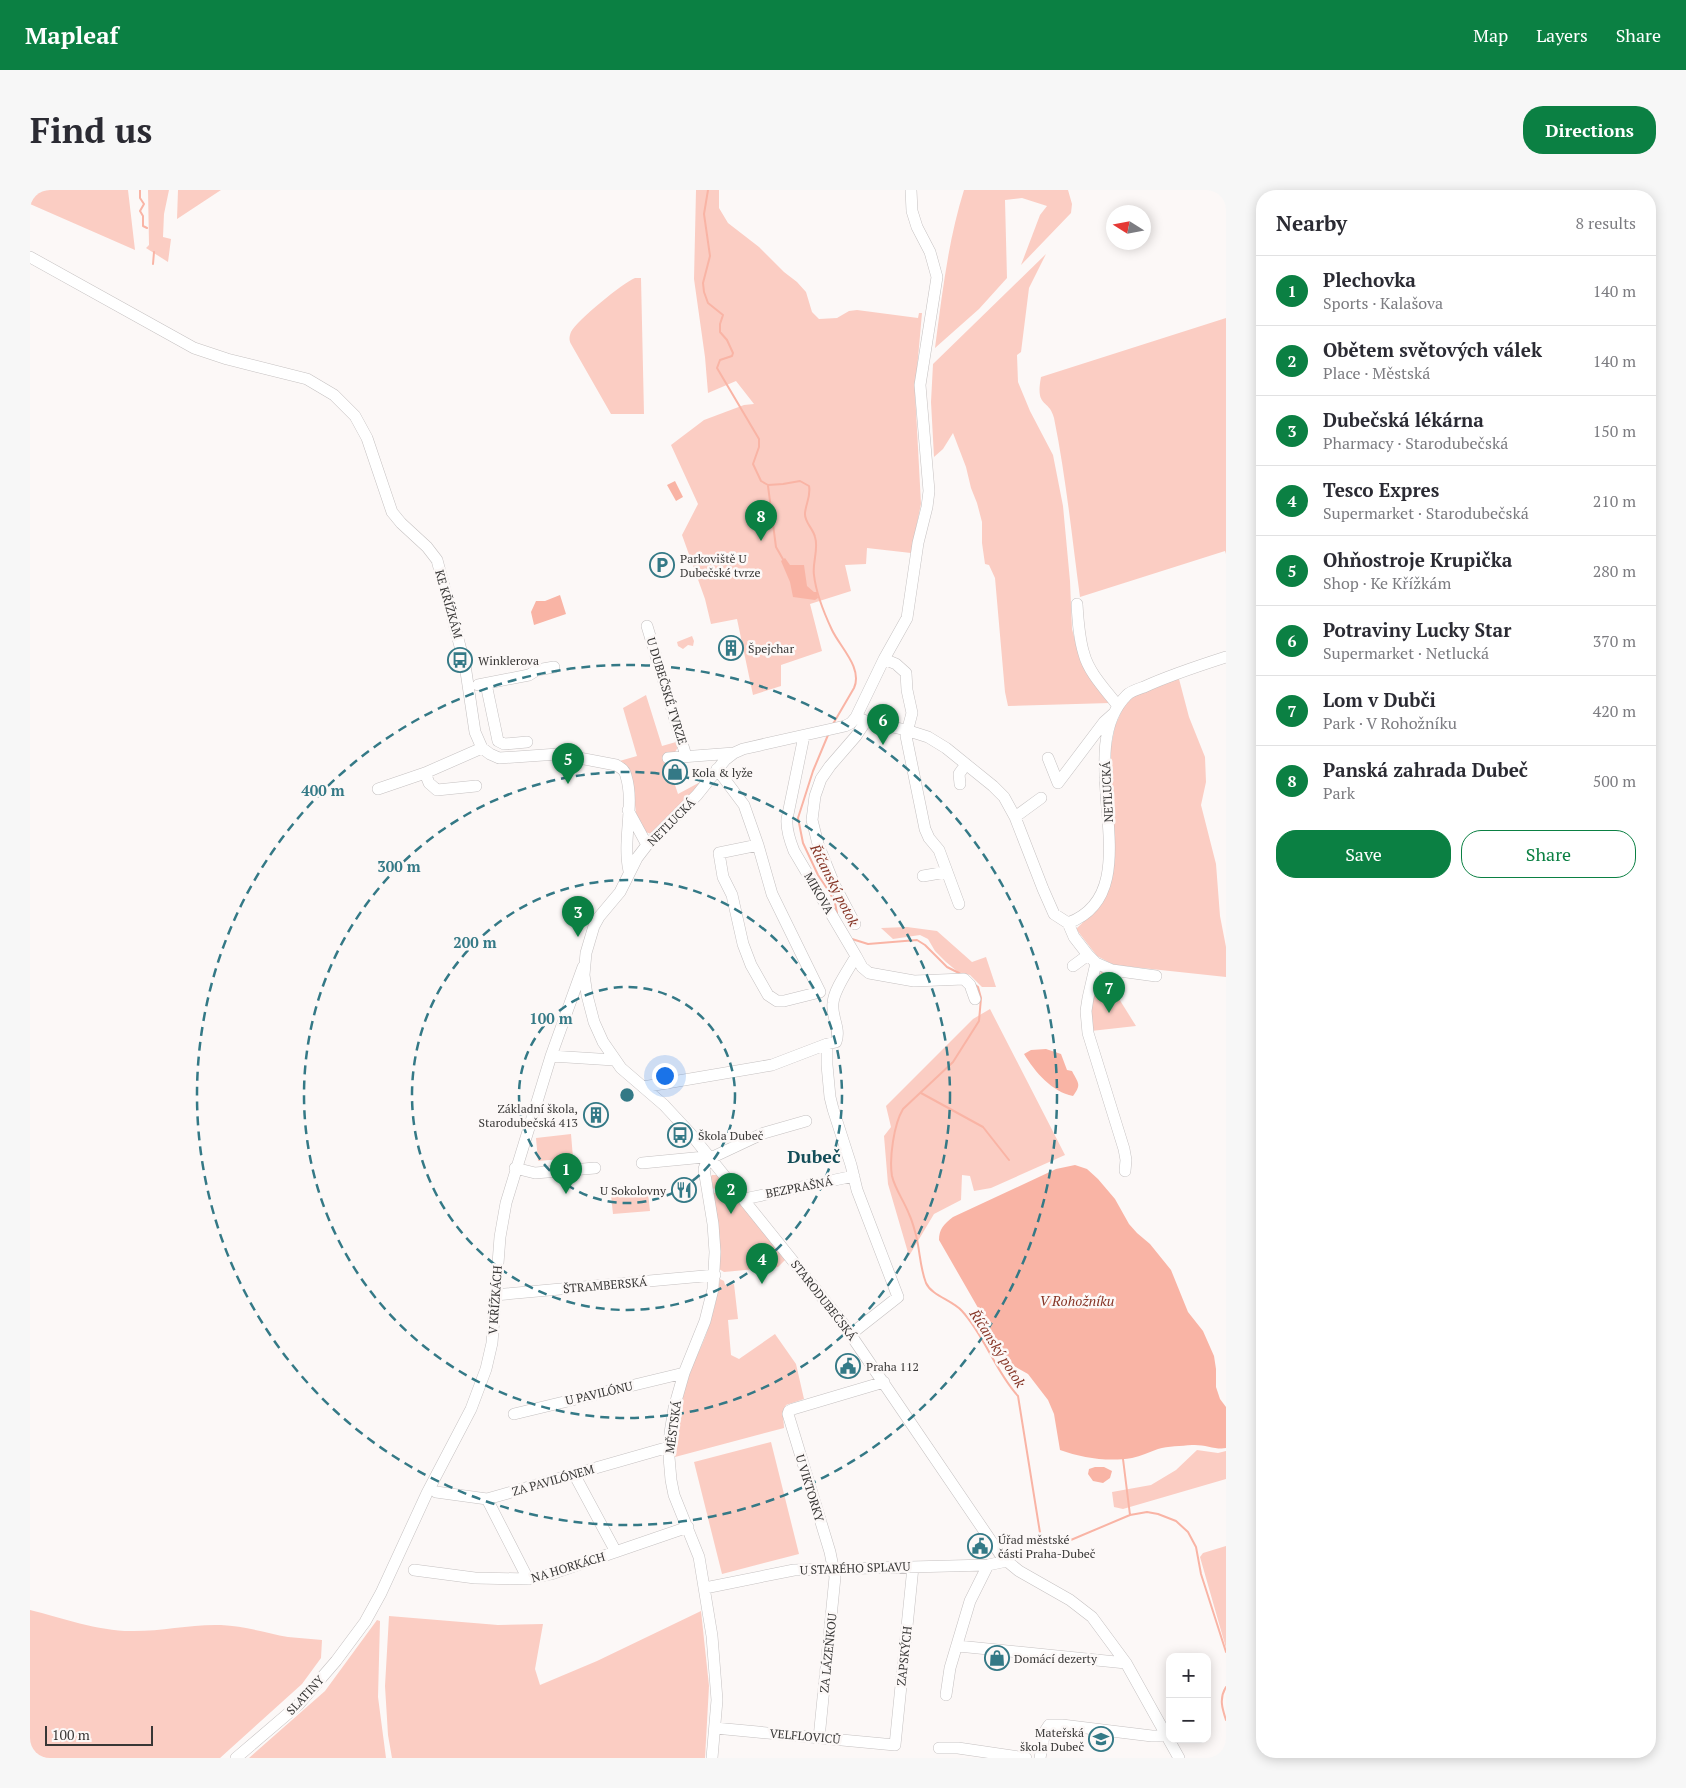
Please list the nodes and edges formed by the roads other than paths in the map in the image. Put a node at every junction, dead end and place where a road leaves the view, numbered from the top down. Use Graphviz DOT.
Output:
graph roads {
  1 [pos="911,190"];
  2 [pos="30,257"];
  3 [pos="1077,604"];
  4 [pos="647,626"];
  5 [pos="1226,657"];
  6 [pos="884,659"];
  7 [pos="554,667"];
  8 [pos="486,684"];
  9 [pos="469,686"];
  10 [pos="1116,710"];
  11 [pos="861,719"];
  12 [pos="906,730"];
  13 [pos="804,736"];
  14 [pos="526,742"];
  15 [pos="482,748"];
  16 [pos="734,752"];
  17 [pos="686,756"];
  18 [pos="668,758"];
  19 [pos="1048,758"];
  20 [pos="966,764"];
  21 [pos="717,769"];
  22 [pos="425,773"];
  23 [pos="960,784"];
  24 [pos="476,786"];
  25 [pos="378,788"];
  26 [pos="1040,798"];
  27 [pos="628,810"];
  28 [pos="1015,817"];
  29 [pos="647,845"];
  30 [pos="758,845"];
  31 [pos="629,871"];
  32 [pos="946,872"];
  33 [pos="923,876"];
  34 [pos="959,904"];
  35 [pos="1068,923"];
  36 [pos="855,924"];
  37 [pos="856,956"];
  38 [pos="1092,959"];
  39 [pos="584,963"];
  40 [pos="1073,966"];
  41 [pos="1156,976"];
  42 [pos="975,999"];
  43 [pos="832,1043"];
  44 [pos="551,1056"];
  45 [pos="614,1060"];
  46 [pos="643,1087"];
  47 [pos="806,1121"];
  48 [pos="709,1156"];
  49 [pos="642,1163"];
  50 [pos="515,1168"];
  51 [pos="596,1168"];
  52 [pos="1125,1171"];
  53 [pos="854,1176"];
  54 [pos="744,1199"];
  55 [pos="715,1275"];
  56 [pos="495,1296"];
  57 [pos="851,1334"];
  58 [pos="684,1373"];
  59 [pos="884,1382"];
  60 [pos="514,1414"];
  61 [pos="669,1447"];
  62 [pos="574,1474"];
  63 [pos="436,1492"];
  64 [pos="487,1499"];
  65 [pos="688,1527"];
  66 [pos="616,1552"];
  67 [pos="1007,1561"];
  68 [pos="988,1565"];
  69 [pos="913,1567"];
  70 [pos="834,1569"];
  71 [pos="414,1570"];
  72 [pos="528,1579"];
  73 [pos="705,1588"];
  74 [pos="365,1622"];
  75 [pos="958,1646"];
  76 [pos="1126,1663"];
  77 [pos="946,1695"];
  78 [pos="715,1728"];
  79 [pos="1166,1733"];
  80 [pos="819,1738"];
  81 [pos="1171,1743"];
  82 [pos="895,1745"];
  83 [pos="939,1748"];
  84 [pos="236,1758"];
  85 [pos="712,1758"];
  86 [pos="1026,1758"];
  87 [pos="1040,1758"];
  88 [pos="1179,1758"];
  1 -- 6 [label="street, MIKOVA"];
  2 -- 9 [label="street, KE KŘÍŽKÁM"];
  3 -- 10 [label="street"];
  4 -- 17 [label="street, U DUBEČSKÉ TVRZE"];
  5 -- 10 [label="street"];
  6 -- 11 [label="street, MIKOVA"];
  6 -- 12 [label="street"];
  7 -- 8 [label="street"];
  8 -- 9 [label="street"];
  8 -- 14 [label="street"];
  9 -- 15 [label="street, KE KŘÍŽKÁM"];
  10 -- 19 [label="street"];
  10 -- 35 [label="street, NETLUCKÁ"];
  11 -- 12 [label="street"];
  11 -- 13 [label="street, NETLUCKÁ"];
  11 -- 36 [label="street, MIKOVA"];
  12 -- 20 [label="street"];
  12 -- 32 [label="street"];
  13 -- 16 [label="street, NETLUCKÁ"];
  13 -- 37 [label="street, MIKOVA"];
  15 -- 22 [label="street"];
  15 -- 27 [label="street"];
  16 -- 17 [label="street"];
  16 -- 21 [label="street, NETLUCKÁ"];
  17 -- 18 [label="street"];
  20 -- 23 [label="street"];
  20 -- 28 [label="street"];
  21 -- 29 [label="street, NETLUCKÁ"];
  21 -- 30 [label="street"];
  22 -- 24 [label="street"];
  22 -- 25 [label="street"];
  26 -- 28 [label="street"];
  27 -- 29 [label="street"];
  27 -- 31 [label="street"];
  28 -- 35 [label="street"];
  29 -- 31 [label="street, NETLUCKÁ"];
  30 -- 30 [label="street"];
  31 -- 39 [label="street, STARODUBEČSKÁ"];
  32 -- 33 [label="street"];
  32 -- 34 [label="street"];
  35 -- 38 [label="street"];
  37 -- 42 [label="street, MIKOVA"];
  37 -- 43 [label="street"];
  38 -- 40 [label="street"];
  38 -- 41 [label="street"];
  38 -- 52 [label="street"];
  39 -- 44 [label="street, V KŘÍŽKÁCH"];
  39 -- 45 [label="street, STARODUBEČSKÁ"];
  43 -- 46 [label="street"];
  43 -- 53 [label="street"];
  44 -- 45 [label="street"];
  44 -- 50 [label="street, V KŘÍŽKÁCH"];
  45 -- 46 [label="street, STARODUBEČSKÁ"];
  46 -- 48 [label="street, STARODUBEČSKÁ"];
  47 -- 48 [label="street"];
  48 -- 49 [label="street"];
  48 -- 54 [label="street, STARODUBEČSKÁ"];
  48 -- 55 [label="street, MĚSTSKÁ"];
  50 -- 51 [label="street"];
  50 -- 56 [label="street, V KŘÍŽKÁCH"];
  53 -- 54 [label="street, BEZPRAŠNÁ"];
  53 -- 57 [label="street"];
  54 -- 57 [label="street, STARODUBEČSKÁ"];
  55 -- 56 [label="street, ŠTRAMBERSKÁ"];
  55 -- 58 [label="street, MĚSTSKÁ"];
  56 -- 74 [label="street, V KŘÍŽKÁCH"];
  57 -- 59 [label="street, STARODUBEČSKÁ"];
  58 -- 60 [label="street, U PAVILÓNU"];
  58 -- 61 [label="street, MĚSTSKÁ"];
  59 -- 67 [label="street, STARODUBEČSKÁ"];
  59 -- 70 [label="street, U VIKTORKY"];
  61 -- 62 [label="street, ZA PAVILÓNEM"];
  61 -- 65 [label="street, MĚSTSKÁ"];
  62 -- 64 [label="street, ZA PAVILÓNEM"];
  62 -- 66 [label="street"];
  63 -- 64 [label="street, ZA PAVILÓNEM"];
  64 -- 72 [label="street"];
  65 -- 66 [label="street, NA HORKÁCH"];
  65 -- 73 [label="street, MĚSTSKÁ"];
  66 -- 72 [label="street, NA HORKÁCH"];
  67 -- 68 [label="street, U STARÉHO SPLAVU"];
  67 -- 76 [label="street, STARODUBEČSKÁ"];
  68 -- 69 [label="street, U STARÉHO SPLAVU"];
  68 -- 75 [label="street"];
  69 -- 70 [label="street, U STARÉHO SPLAVU"];
  69 -- 82 [label="street, ZAPSKÝCH"];
  70 -- 73 [label="street, U STARÉHO SPLAVU"];
  70 -- 80 [label="street, ZA LÁZEŇKOU"];
  71 -- 72 [label="street, NA HORKÁCH"];
  73 -- 78 [label="street, MĚSTSKÁ"];
  74 -- 84 [label="street, SLATINY"];
  75 -- 76 [label="street"];
  75 -- 77 [label="street"];
  76 -- 79 [label="street, STARODUBEČSKÁ"];
  78 -- 80 [label="street, VELFLOVICŮ"];
  78 -- 85 [label="street, MĚSTSKÁ"];
  79 -- 87 [label="street"];
  80 -- 82 [label="street, VELFLOVICŮ"];
  81 -- 88 [label="street, STARODUBEČSKÁ"];
  83 -- 86 [label="street"];
}
